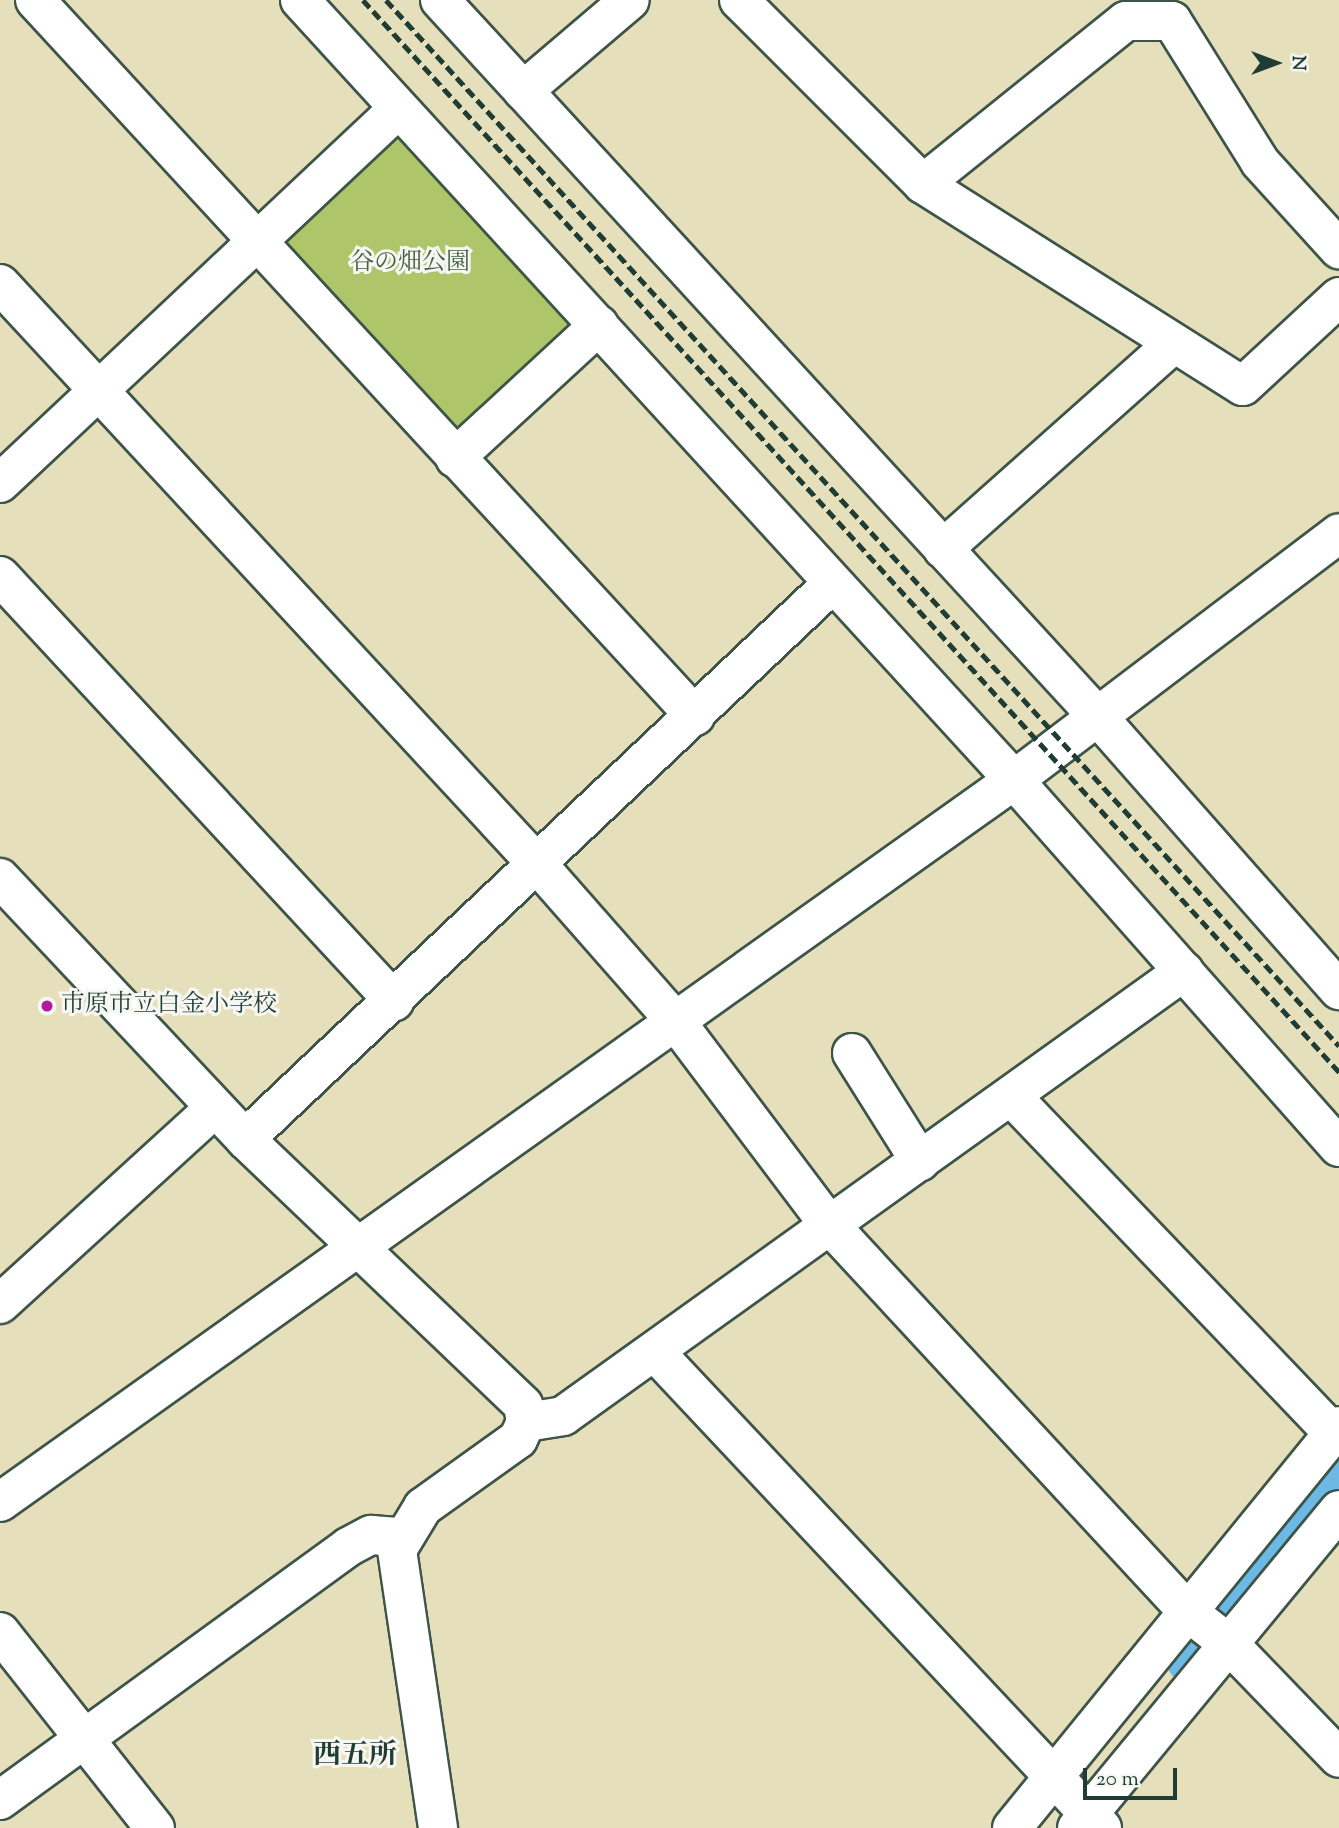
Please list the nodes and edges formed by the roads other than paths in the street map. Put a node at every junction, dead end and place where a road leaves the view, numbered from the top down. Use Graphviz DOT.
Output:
graph roads {
  1 [pos="35,0"];
  2 [pos="300,0"];
  3 [pos="440,0"];
  4 [pos="630,0"];
  5 [pos="739,0"];
  6 [pos="523,91"];
  7 [pos="398,109"];
  8 [pos="923,184"];
  9 [pos="259,243"];
  10 [pos="1339,249"];
  11 [pos="0,284"];
  12 [pos="1339,297"];
  13 [pos="599,325"];
  14 [pos="1173,344"];
  15 [pos="97,386"];
  16 [pos="455,458"];
  17 [pos="0,483"];
  18 [pos="1339,533"];
  19 [pos="943,549"];
  20 [pos="0,576"];
  21 [pos="833,583"];
  22 [pos="695,716"];
  23 [pos="1099,718"];
  24 [pos="1014,780"];
  25 [pos="539,866"];
  26 [pos="0,878"];
  27 [pos="1184,971"];
  28 [pos="1339,990"];
  29 [pos="394,1001"];
  30 [pos="677,1023"];
  31 [pos="852,1054"];
  32 [pos="1014,1099"];
  33 [pos="215,1108"];
  34 [pos="245,1139"];
  35 [pos="1339,1147"];
  36 [pos="920,1161"];
  37 [pos="827,1222"];
  38 [pos="356,1247"];
  39 [pos="0,1304"];
  40 [pos="655,1352"];
  41 [pos="526,1422"];
  42 [pos="1336,1430"];
  43 [pos="0,1502"];
  44 [pos="1339,1510"];
  45 [pos="401,1537"];
  46 [pos="1188,1612"];
  47 [pos="0,1632"];
  48 [pos="1229,1644"];
  49 [pos="86,1742"];
  50 [pos="1339,1758"];
  51 [pos="1056,1777"];
  52 [pos="0,1800"];
  53 [pos="1089,1823"];
  54 [pos="155,1828"];
  55 [pos="438,1828"];
  56 [pos="1012,1828"];
  1 -- 9 [label="street"];
  2 -- 7 [label="street"];
  3 -- 6 [label="street"];
  4 -- 6 [label="street"];
  5 -- 8 [label="street"];
  6 -- 19 [label="street"];
  7 -- 9 [label="street"];
  7 -- 13 [label="street"];
  8 -- 10 [label="street"];
  8 -- 14 [label="street"];
  9 -- 15 [label="street"];
  9 -- 16 [label="street"];
  11 -- 15 [label="street"];
  12 -- 14 [label="street"];
  13 -- 16 [label="street"];
  13 -- 21 [label="street"];
  14 -- 19 [label="street"];
  15 -- 17 [label="street"];
  15 -- 25 [label="street"];
  16 -- 22 [label="street"];
  18 -- 23 [label="street"];
  19 -- 23 [label="street"];
  20 -- 29 [label="street"];
  21 -- 22 [label="street"];
  21 -- 24 [label="street"];
  22 -- 25 [label="street"];
  23 -- 24 [label="street"];
  23 -- 28 [label="street"];
  24 -- 27 [label="street"];
  24 -- 30 [label="street"];
  25 -- 29 [label="street"];
  25 -- 30 [label="street"];
  26 -- 33 [label="street"];
  27 -- 32 [label="street"];
  27 -- 35 [label="street"];
  29 -- 34 [label="street"];
  30 -- 37 [label="street"];
  30 -- 38 [label="street"];
  31 -- 36 [label="street"];
  32 -- 36 [label="street"];
  32 -- 42 [label="street"];
  33 -- 34 [label="street"];
  33 -- 39 [label="street"];
  34 -- 38 [label="street"];
  36 -- 37 [label="street"];
  37 -- 40 [label="street"];
  37 -- 46 [label="street"];
  38 -- 41 [label="street"];
  38 -- 43 [label="street"];
  40 -- 41 [label="street"];
  40 -- 51 [label="street"];
  41 -- 45 [label="street"];
  42 -- 46 [label="street"];
  44 -- 48 [label="street"];
  45 -- 49 [label="street"];
  45 -- 55 [label="street"];
  46 -- 48 [label="street"];
  46 -- 51 [label="street"];
  47 -- 49 [label="street"];
  48 -- 50 [label="street"];
  48 -- 53 [label="street"];
  49 -- 52 [label="street"];
  49 -- 54 [label="street"];
  51 -- 53 [label="street"];
  51 -- 56 [label="street"];
}
